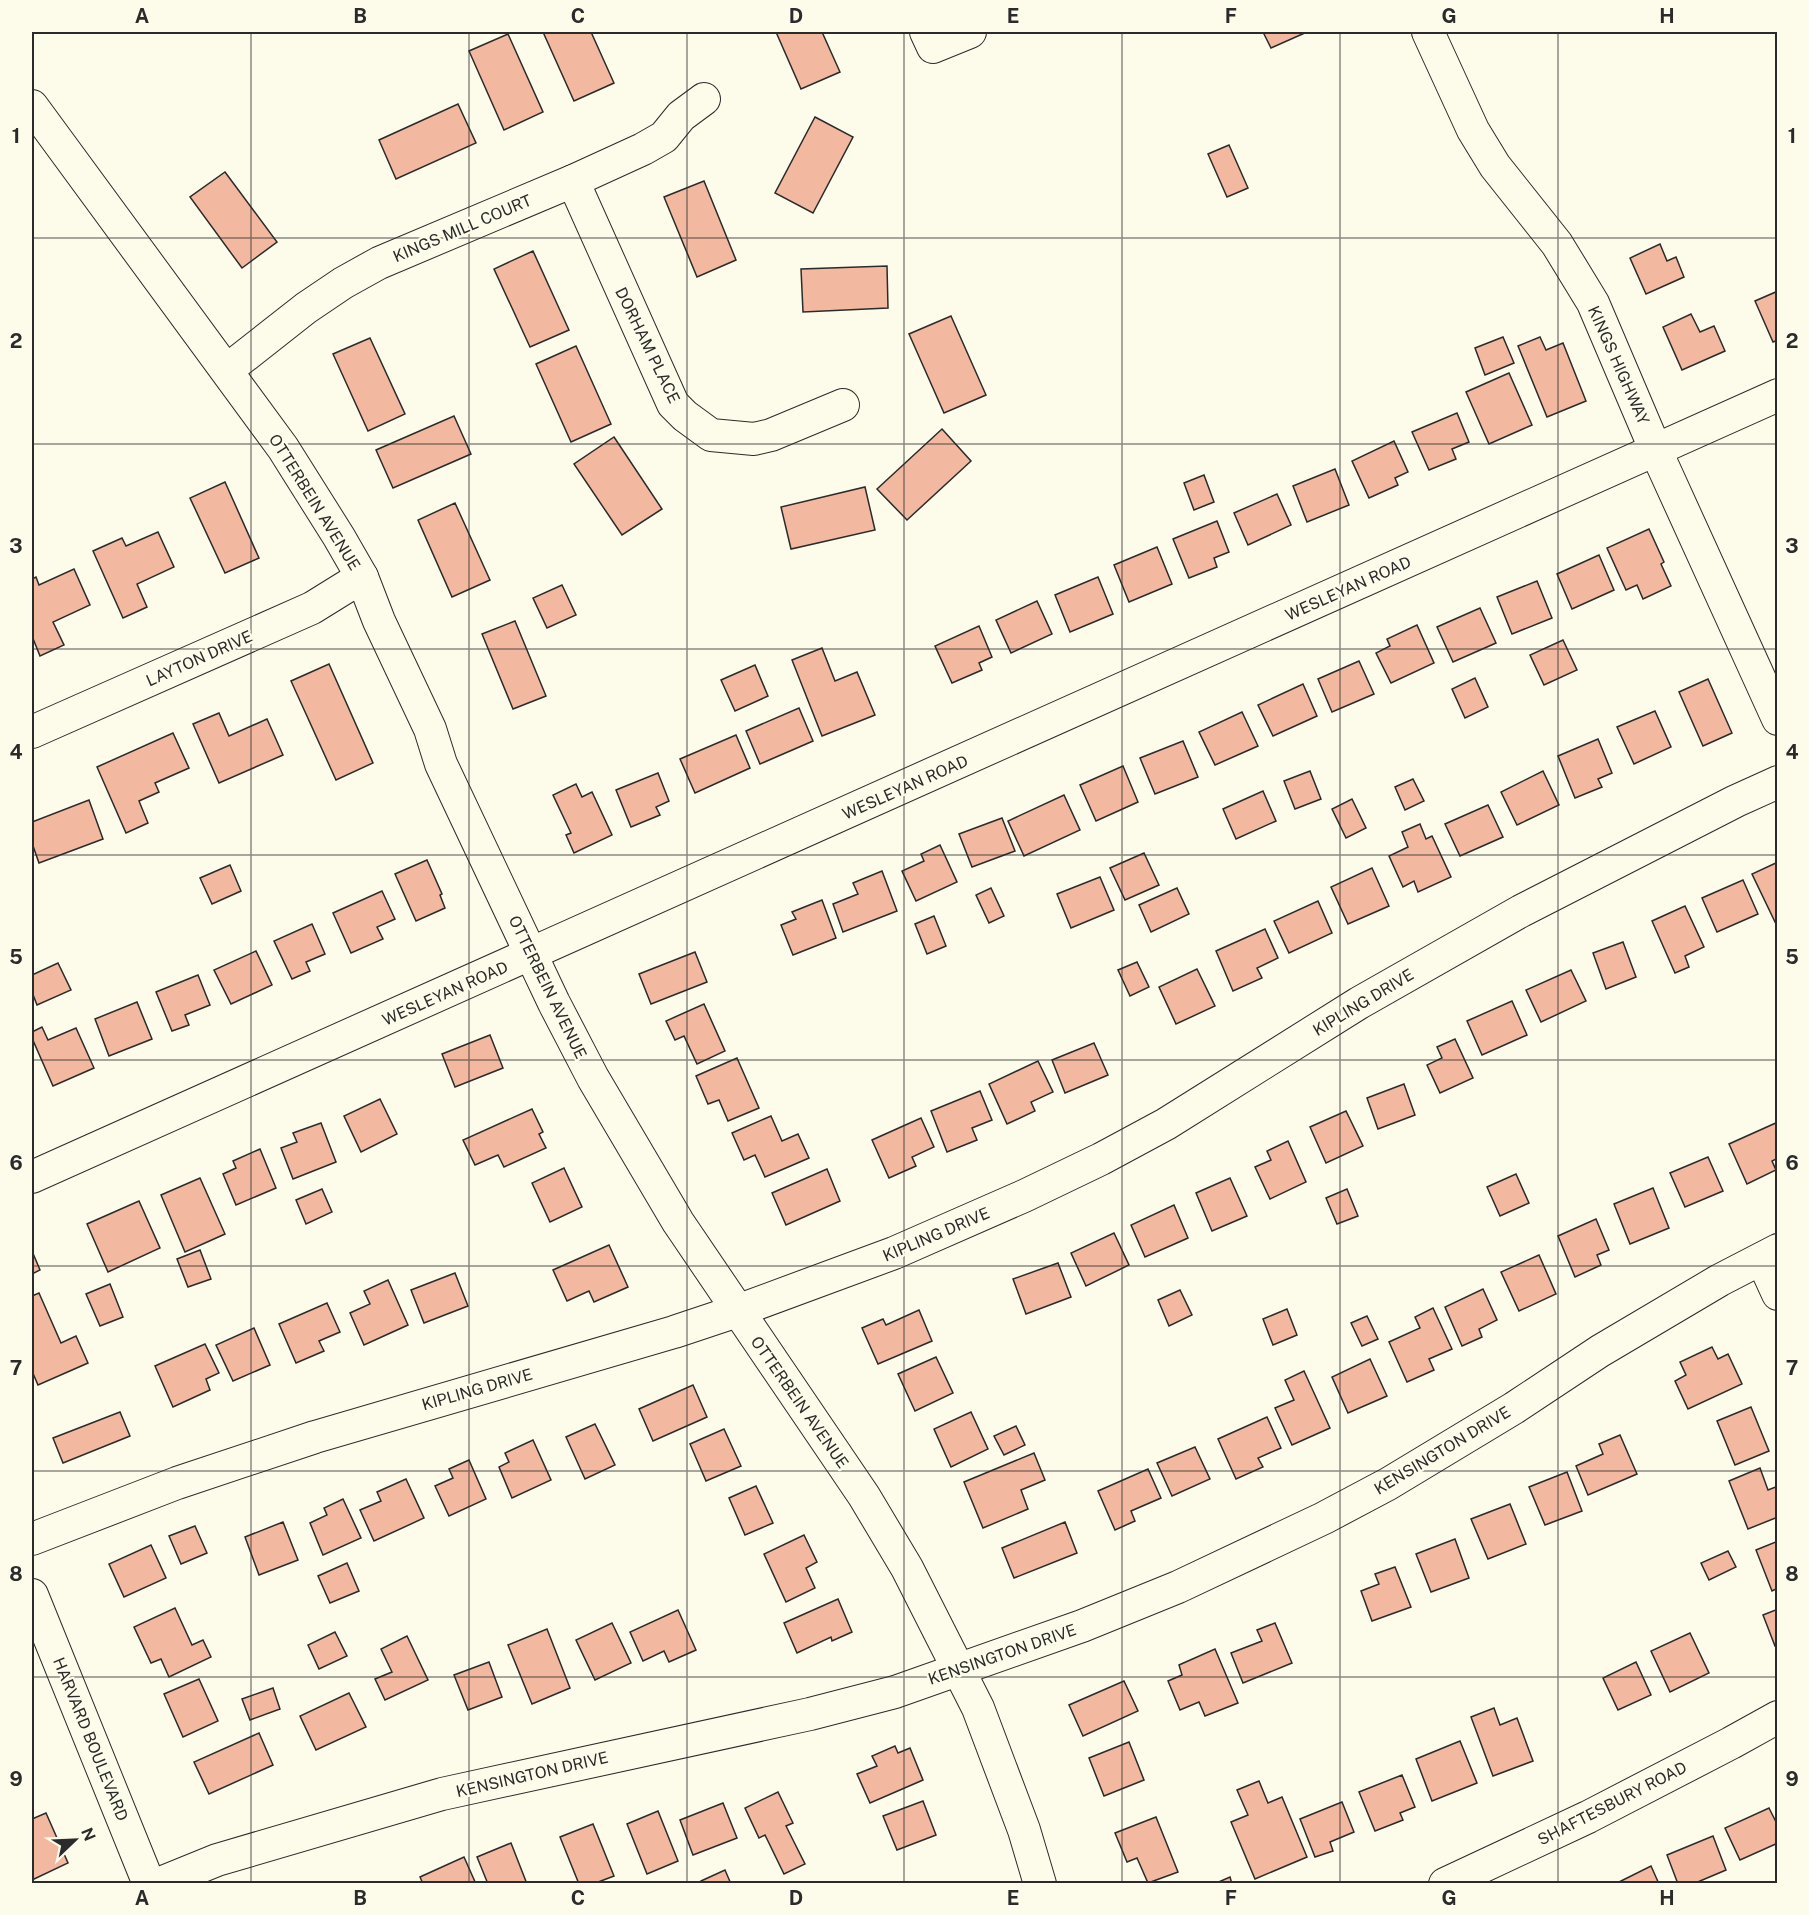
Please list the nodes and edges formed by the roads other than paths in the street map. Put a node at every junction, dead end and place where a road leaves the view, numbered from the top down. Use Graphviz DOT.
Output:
graph roads {
  1 [pos="926,32"];
  2 [pos="970,32"];
  3 [pos="1428,32"];
  4 [pos="704,99"];
  5 [pos="32,106"];
  6 [pos="573,181"];
  7 [pos="227,370"];
  8 [pos="1778,395"];
  9 [pos="843,405"];
  10 [pos="1656,451"];
  11 [pos="362,577"];
  12 [pos="1778,719"];
  13 [pos="32,732"];
  14 [pos="1778,782"];
  15 [pos="531,955"];
  16 [pos="32,1177"];
  17 [pos="1770,1255"];
  18 [pos="1778,1294"];
  19 [pos="737,1311"];
  20 [pos="32,1539"];
  21 [pos="32,1594"];
  22 [pos="960,1670"];
  23 [pos="1778,1717"];
  24 [pos="149,1884"];
  25 [pos="158,1884"];
  26 [pos="1040,1884"];
  27 [pos="1445,1884"];
  1 -- 2 [label="street"];
  3 -- 10 [label="street, KINGS HIGHWAY"];
  4 -- 6 [label="street, KINGS MILL COURT"];
  5 -- 7 [label="street, OTTERBEIN AVENUE"];
  6 -- 7 [label="street, KINGS MILL COURT"];
  6 -- 9 [label="street, DORHAM PLACE"];
  7 -- 11 [label="street, OTTERBEIN AVENUE"];
  8 -- 10 [label="street, WESLEYAN ROAD"];
  10 -- 12 [label="street, KINGS HIGHWAY"];
  10 -- 15 [label="street, WESLEYAN ROAD"];
  11 -- 13 [label="street, LAYTON DRIVE"];
  11 -- 15 [label="street, OTTERBEIN AVENUE"];
  14 -- 19 [label="street, KIPLING DRIVE"];
  15 -- 16 [label="street, WESLEYAN ROAD"];
  15 -- 19 [label="street, OTTERBEIN AVENUE"];
  17 -- 18 [label="street"];
  17 -- 22 [label="street, KENSINGTON DRIVE"];
  19 -- 20 [label="street, KIPLING DRIVE"];
  19 -- 22 [label="street, OTTERBEIN AVENUE"];
  21 -- 24 [label="street, HARVARD BOULEVARD"];
  22 -- 25 [label="street, KENSINGTON DRIVE"];
  22 -- 26 [label="street, OTTERBEIN AVENUE"];
  23 -- 27 [label="street, SHAFTESBURY ROAD"];
}
